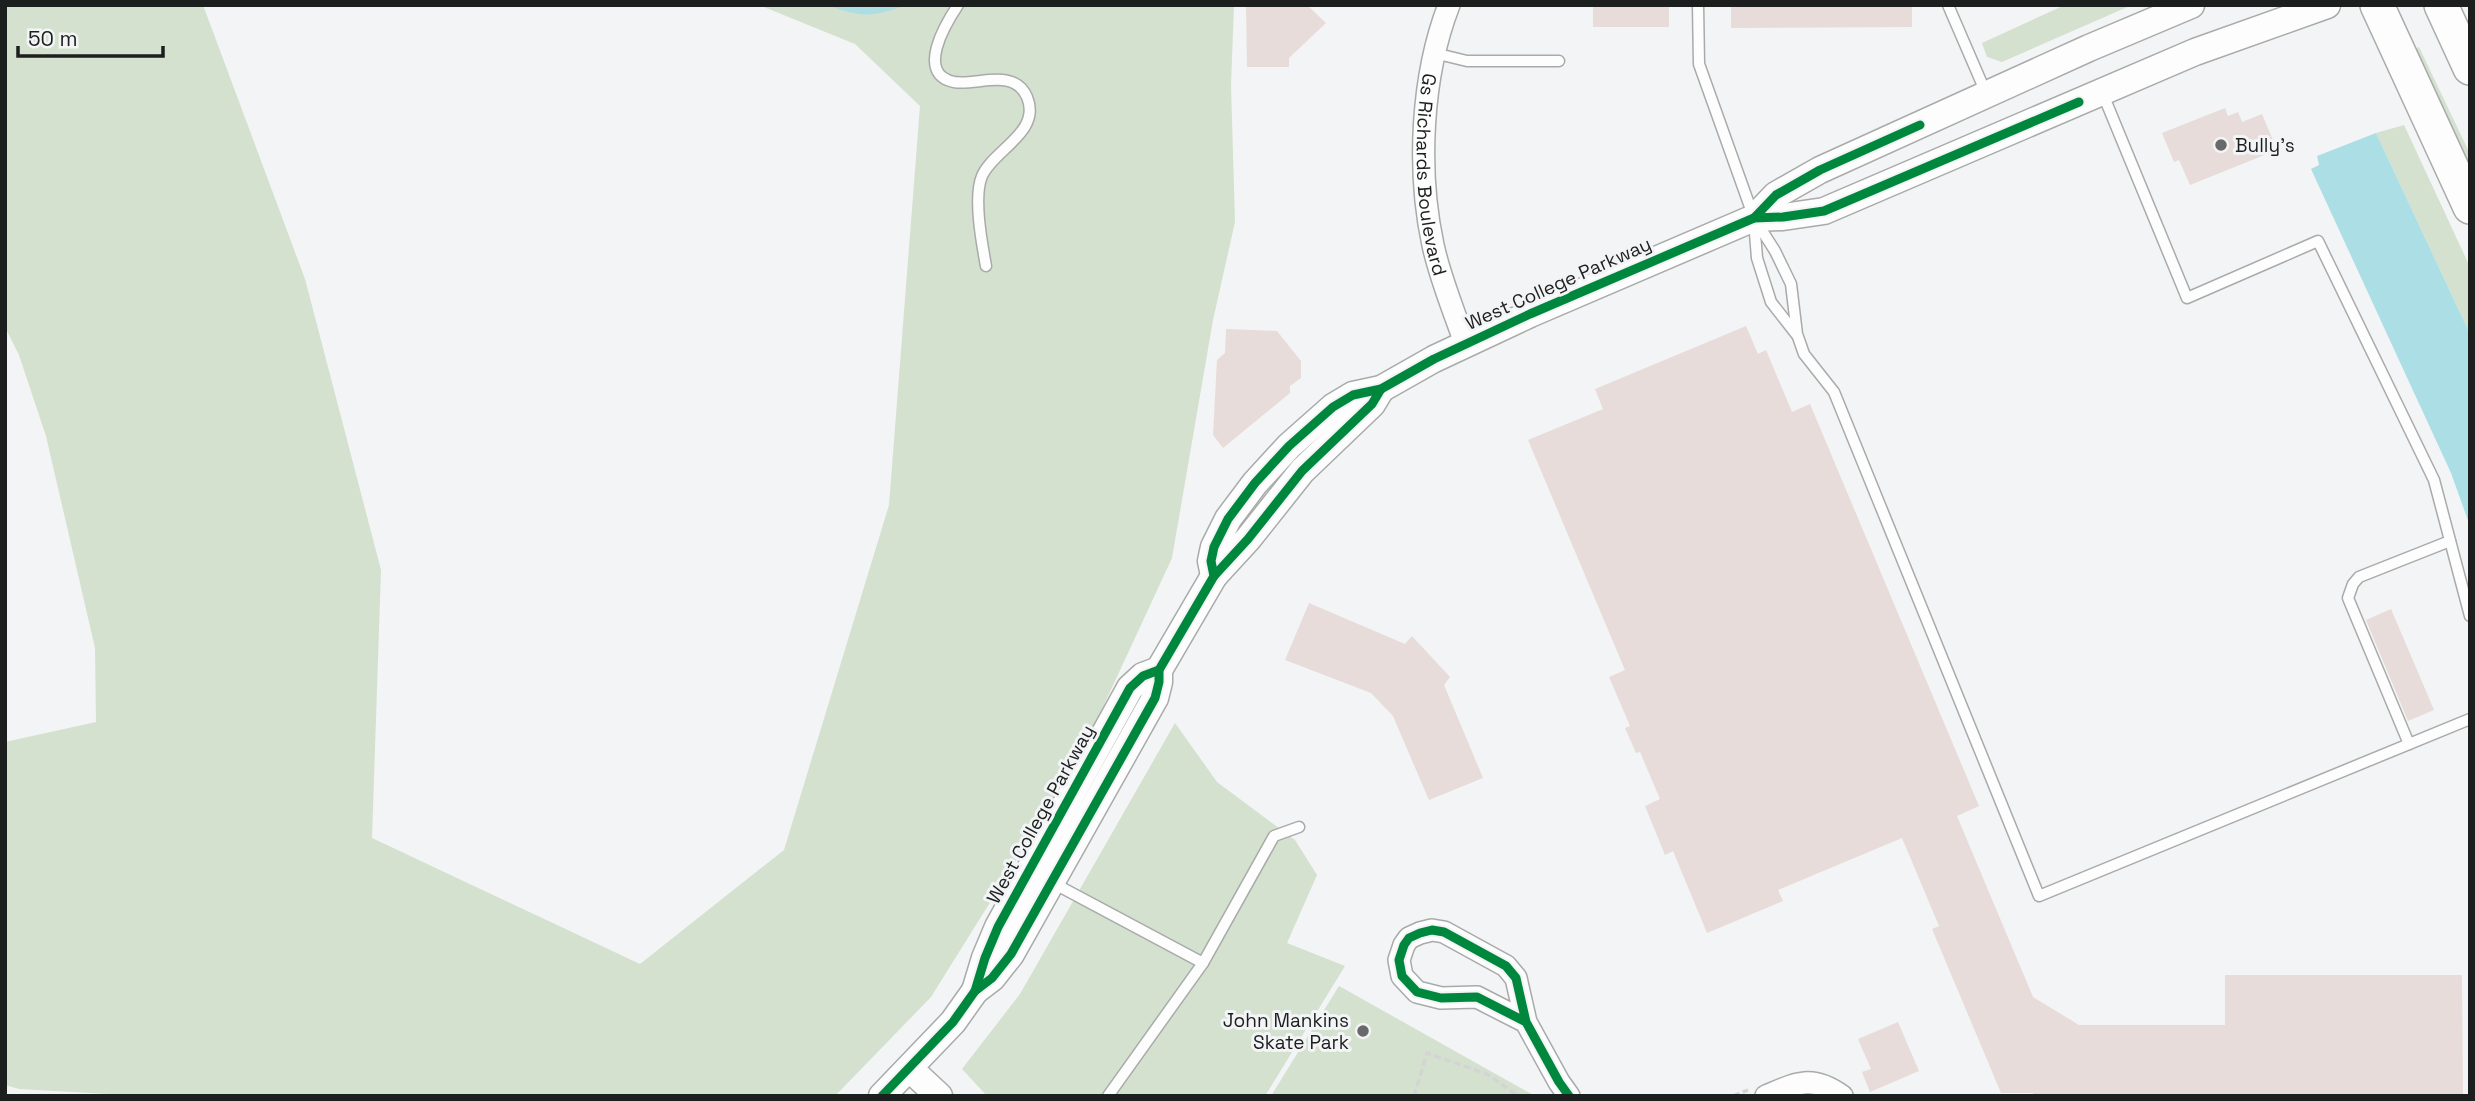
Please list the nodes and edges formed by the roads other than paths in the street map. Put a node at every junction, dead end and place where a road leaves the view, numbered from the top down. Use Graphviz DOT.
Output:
graph roads {
  1 [pos="958,5"];
  2 [pos="1449,5"];
  3 [pos="1698,5"];
  4 [pos="1948,5"];
  5 [pos="2191,5"];
  6 [pos="2327,5"];
  7 [pos="2377,5"];
  8 [pos="2441,5"];
  9 [pos="1434,54"];
  10 [pos="1559,61"];
  11 [pos="2470,68"];
  12 [pos="2102,92"];
  13 [pos="1987,94"];
  14 [pos="2470,207"];
  15 [pos="1754,218"];
  16 [pos="986,267"];
  17 [pos="1797,334"];
  18 [pos="1465,343"];
  19 [pos="2450,541"];
  20 [pos="2470,616"];
  21 [pos="1159,670"];
  22 [pos="2470,719"];
  23 [pos="2409,744"];
  24 [pos="1299,827"];
  25 [pos="1053,883"];
  26 [pos="1203,962"];
  27 [pos="975,991"];
  28 [pos="1526,1022"];
  29 [pos="910,1069"];
  30 [pos="882,1096"];
  31 [pos="939,1096"];
  32 [pos="1108,1096"];
  33 [pos="1569,1096"];
  34 [pos="1766,1096"];
  35 [pos="1842,1096"];
  1 -- 16 [label="lane"];
  2 -- 9 [label="street, Gs Richards Boulevard"];
  3 -- 15 [label="lane"];
  4 -- 13 [label="lane"];
  5 -- 13 [label="street, West College Parkway"];
  6 -- 12 [label="street, West College Parkway"];
  7 -- 14 [label="main road"];
  8 -- 11 [label="main road"];
  9 -- 10 [label="lane"];
  9 -- 18 [label="street, Gs Richards Boulevard"];
  12 -- 15 [label="street, West College Parkway"];
  12 -- 19 [label="lane"];
  13 -- 15 [label="street, West College Parkway"];
  15 -- 17 [label="lane"];
  15 -- 17 [label="lane"];
  15 -- 18 [label="street, West College Parkway"];
  17 -- 23 [label="lane"];
  18 -- 21 [label="street, West College Parkway"];
  19 -- 20 [label="lane"];
  19 -- 23 [label="lane"];
  21 -- 25 [label="street, West College Parkway"];
  21 -- 27 [label="street, West College Parkway"];
  22 -- 23 [label="lane"];
  24 -- 26 [label="lane"];
  25 -- 26 [label="lane"];
  25 -- 27 [label="street, West College Parkway"];
  26 -- 32 [label="lane"];
  27 -- 29 [label="street, West College Parkway"];
  28 -- 28 [label="street"];
  28 -- 33 [label="street"];
  29 -- 30 [label="street, West College Parkway"];
  29 -- 31 [label="street"];
  34 -- 35 [label="street"];
}
